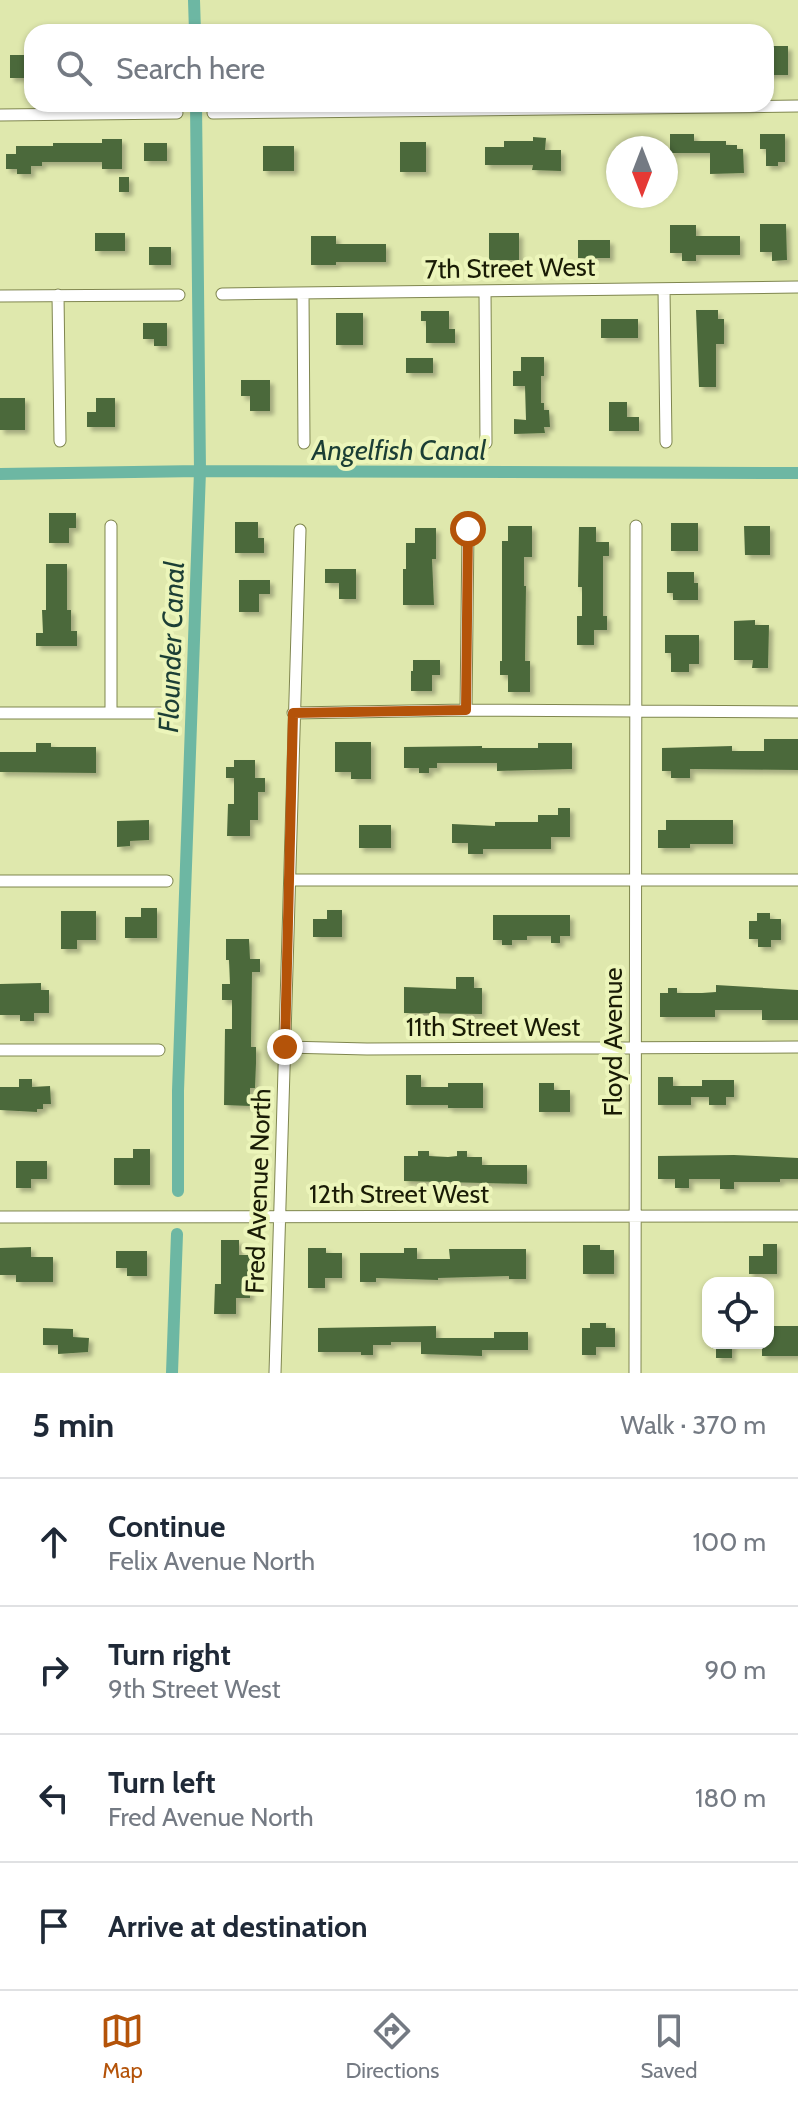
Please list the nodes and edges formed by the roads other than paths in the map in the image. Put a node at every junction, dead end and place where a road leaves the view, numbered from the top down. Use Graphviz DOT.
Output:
graph roads {
  1 [pos="774,106"];
  2 [pos="798,106"];
  3 [pos="297,112"];
  4 [pos="177,113"];
  5 [pos="213,113"];
  6 [pos="0,115"];
  7 [pos="798,287"];
  8 [pos="664,289"];
  9 [pos="485,291"];
  10 [pos="303,293"];
  11 [pos="222,294"];
  12 [pos="58,295"];
  13 [pos="179,295"];
  14 [pos="0,296"];
  15 [pos="60,441"];
  16 [pos="666,442"];
  17 [pos="304,443"];
  18 [pos="486,443"];
  19 [pos="111,526"];
  20 [pos="636,526"];
  21 [pos="468,529"];
  22 [pos="300,530"];
  23 [pos="466,710"];
  24 [pos="636,711"];
  25 [pos="798,712"];
  26 [pos="0,713"];
  27 [pos="111,713"];
  28 [pos="168,713"];
  29 [pos="293,713"];
  30 [pos="634,879"];
  31 [pos="290,880"];
  32 [pos="798,880"];
  33 [pos="0,881"];
  34 [pos="167,881"];
  35 [pos="285,1047"];
  36 [pos="798,1047"];
  37 [pos="636,1048"];
  38 [pos="0,1050"];
  39 [pos="159,1050"];
  40 [pos="280,1216"];
  41 [pos="635,1216"];
  42 [pos="798,1216"];
  43 [pos="0,1217"];
  44 [pos="275,1373"];
  45 [pos="635,1373"];
  1 -- 2 [label="street"];
  3 -- 5 [label="street"];
  4 -- 6 [label="street"];
  7 -- 8 [label="street, 7th Street West"];
  8 -- 9 [label="street, 7th Street West"];
  8 -- 16 [label="street"];
  9 -- 10 [label="street, 7th Street West"];
  9 -- 18 [label="street"];
  10 -- 11 [label="street, 7th Street West"];
  10 -- 17 [label="street"];
  12 -- 13 [label="street"];
  12 -- 14 [label="street"];
  12 -- 15 [label="street"];
  19 -- 27 [label="street"];
  20 -- 24 [label="street, Floyd Avenue"];
  21 -- 23 [label="street"];
  22 -- 29 [label="street, Fred Avenue North"];
  23 -- 24 [label="street"];
  23 -- 29 [label="street"];
  24 -- 25 [label="street"];
  24 -- 30 [label="street, Floyd Avenue"];
  26 -- 27 [label="street"];
  27 -- 28 [label="street"];
  29 -- 31 [label="street, Fred Avenue North"];
  30 -- 31 [label="street"];
  30 -- 32 [label="street"];
  30 -- 37 [label="street, Floyd Avenue"];
  31 -- 35 [label="street, Fred Avenue North"];
  33 -- 34 [label="street"];
  35 -- 37 [label="street, 11th Street West"];
  35 -- 40 [label="street, Fred Avenue North"];
  36 -- 37 [label="street, 11th Street West"];
  37 -- 41 [label="street, Floyd Avenue"];
  38 -- 39 [label="street"];
  40 -- 41 [label="street, 12th Street West"];
  40 -- 43 [label="street, 12th Street West"];
  40 -- 44 [label="street, Fred Avenue North"];
  41 -- 42 [label="street, 12th Street West"];
  41 -- 45 [label="street, Floyd Avenue"];
}
